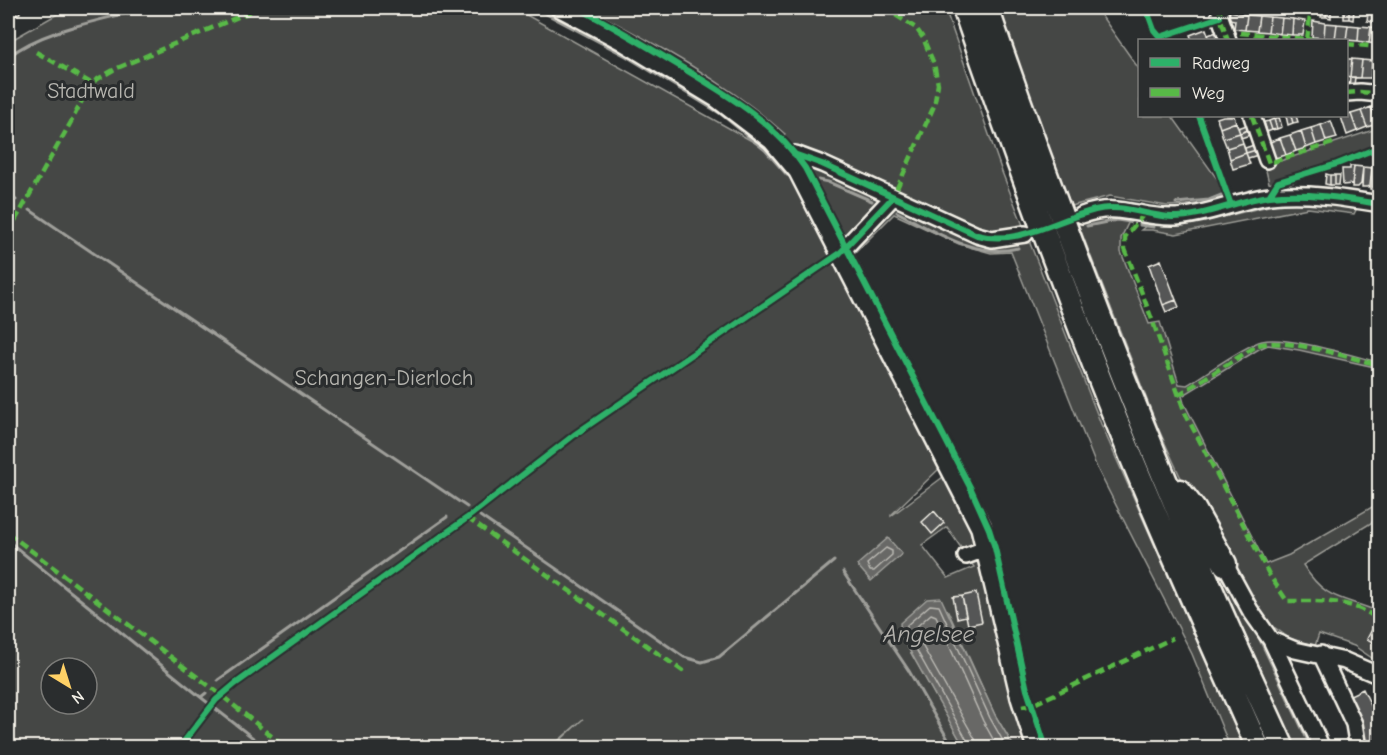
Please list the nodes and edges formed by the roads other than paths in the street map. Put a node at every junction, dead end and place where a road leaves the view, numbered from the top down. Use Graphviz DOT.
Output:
graph roads {
  1 [pos="558,8"];
  2 [pos="964,8"];
  3 [pos="987,8"];
  4 [pos="1220,8"];
  5 [pos="1228,39"];
  6 [pos="1348,93"];
  7 [pos="1380,94"];
  8 [pos="1256,117"];
  9 [pos="783,155"];
  10 [pos="1267,160"];
  11 [pos="822,165"];
  12 [pos="797,172"];
  13 [pos="893,198"];
  14 [pos="1380,204"];
  15 [pos="1082,215"];
  16 [pos="1025,234"];
  17 [pos="839,254"];
  18 [pos="1157,461"];
  19 [pos="985,549"];
  20 [pos="966,556"];
  21 [pos="1225,564"];
  22 [pos="1272,640"];
  23 [pos="1321,654"];
  24 [pos="1378,672"];
  25 [pos="1035,747"];
  26 [pos="1258,747"];
  27 [pos="1283,747"];
  28 [pos="1322,747"];
  29 [pos="1358,747"];
  1 -- 9 [label="street"];
  2 -- 26 [label="highway"];
  3 -- 18 [label="highway"];
  4 -- 5 [label="street"];
  6 -- 7 [label="street"];
  8 -- 10 [label="street"];
  9 -- 11 [label="street"];
  9 -- 12 [label="street"];
  11 -- 12 [label="street"];
  11 -- 13 [label="street"];
  12 -- 17 [label="street"];
  13 -- 16 [label="street"];
  13 -- 17 [label="street"];
  14 -- 15 [label="street"];
  17 -- 19 [label="street"];
  18 -- 21 [label="highway"];
  18 -- 27 [label="highway"];
  19 -- 20 [label="street"];
  19 -- 25 [label="street"];
  21 -- 22 [label="street"];
  22 -- 23 [label="street"];
  22 -- 28 [label="street"];
  23 -- 24 [label="street"];
  23 -- 29 [label="street"];
}
